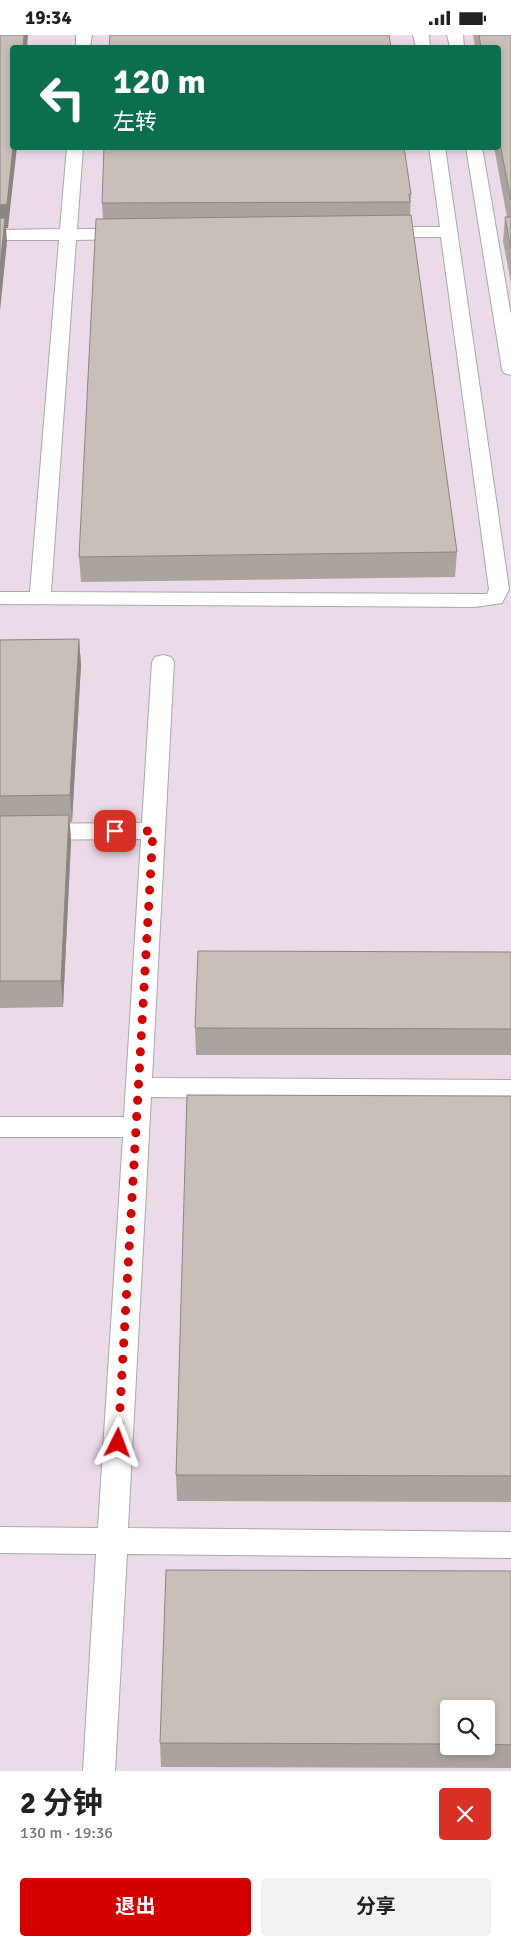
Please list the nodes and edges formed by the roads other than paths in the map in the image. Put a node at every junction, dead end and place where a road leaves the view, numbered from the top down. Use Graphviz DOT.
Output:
graph roads {
  1 [pos="75,150"];
  2 [pos="437,150"];
  3 [pos="475,150"];
  4 [pos="371,232"];
  5 [pos="449,232"];
  6 [pos="146,234"];
  7 [pos="0,235"];
  8 [pos="68,235"];
  9 [pos="511,369"];
  10 [pos="0,598"];
  11 [pos="40,598"];
  12 [pos="163,663"];
  13 [pos="153,831"];
  14 [pos="0,832"];
  15 [pos="138,1087"];
  16 [pos="511,1090"];
  17 [pos="0,1127"];
  18 [pos="136,1127"];
  19 [pos="0,1540"];
  20 [pos="112,1541"];
  21 [pos="511,1545"];
  22 [pos="99,1771"];
  1 -- 8 [label="lane"];
  2 -- 5 [label="lane"];
  3 -- 9 [label="lane"];
  4 -- 5 [label="lane"];
  5 -- 11 [label="lane"];
  6 -- 8 [label="lane"];
  7 -- 8 [label="lane"];
  8 -- 11 [label="lane"];
  10 -- 11 [label="lane"];
  12 -- 13 [label="lane"];
  13 -- 14 [label="lane"];
  13 -- 15 [label="lane"];
  15 -- 16 [label="lane"];
  15 -- 18 [label="lane"];
  17 -- 18 [label="lane"];
  18 -- 20 [label="lane"];
  19 -- 20 [label="lane"];
  20 -- 21 [label="lane"];
  20 -- 22 [label="lane"];
}
